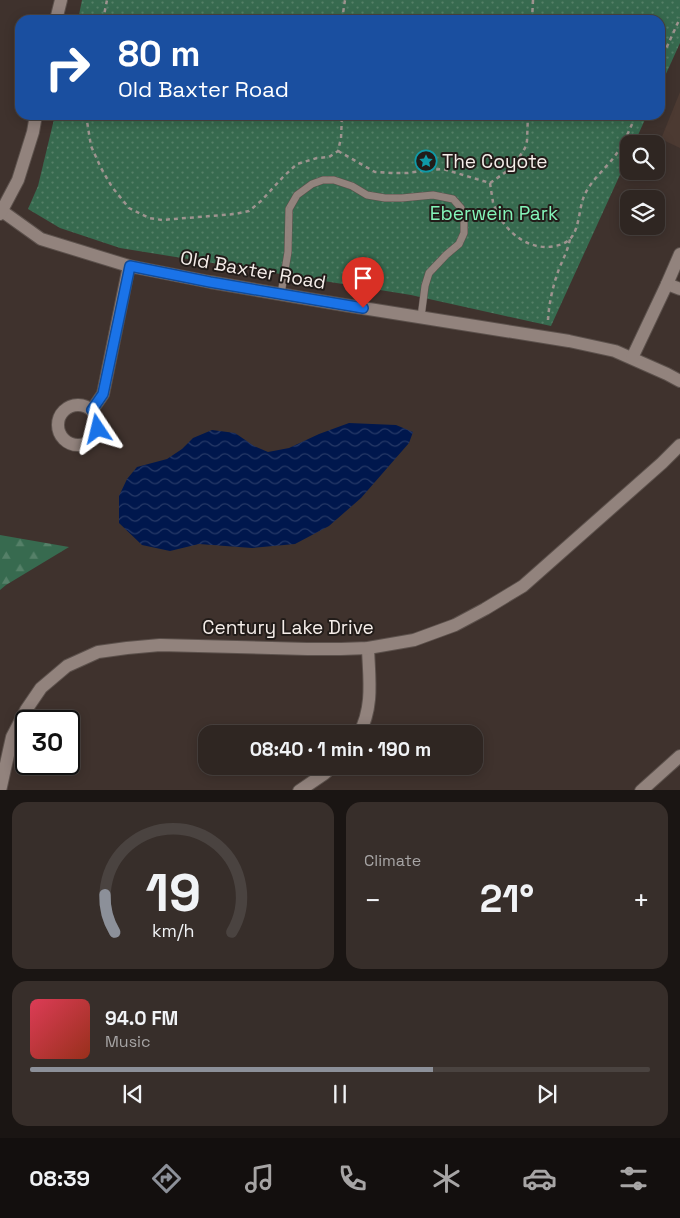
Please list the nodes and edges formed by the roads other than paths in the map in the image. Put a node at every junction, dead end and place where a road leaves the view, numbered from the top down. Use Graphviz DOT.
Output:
graph roads {
  1 [pos="60,0"];
  2 [pos="57,15"];
  3 [pos="35,120"];
  4 [pos="1,212"];
  5 [pos="680,254"];
  6 [pos="130,266"];
  7 [pos="667,284"];
  8 [pos="680,289"];
  9 [pos="281,294"];
  10 [pos="421,317"];
  11 [pos="632,358"];
  12 [pos="680,381"];
  13 [pos="92,410"];
  14 [pos="680,444"];
  15 [pos="368,648"];
  16 [pos="364,725"];
  17 [pos="680,756"];
  18 [pos="322,775"];
  19 [pos="0,790"];
  20 [pos="299,790"];
  21 [pos="641,790"];
  1 -- 2 [label="street"];
  3 -- 4 [label="street"];
  4 -- 6 [label="street, Old Baxter Road"];
  5 -- 7 [label="street"];
  6 -- 9 [label="street, Old Baxter Road"];
  6 -- 13 [label="street"];
  7 -- 8 [label="street"];
  7 -- 11 [label="street"];
  9 -- 10 [label="street, Old Baxter Road"];
  9 -- 10 [label="lane"];
  10 -- 11 [label="street, Old Baxter Road"];
  11 -- 12 [label="street, Old Baxter Road"];
  14 -- 15 [label="street, Century Lake Drive"];
  15 -- 16 [label="street"];
  15 -- 19 [label="street, Century Lake Drive"];
  17 -- 21 [label="street"];
  18 -- 20 [label="street"];
}
